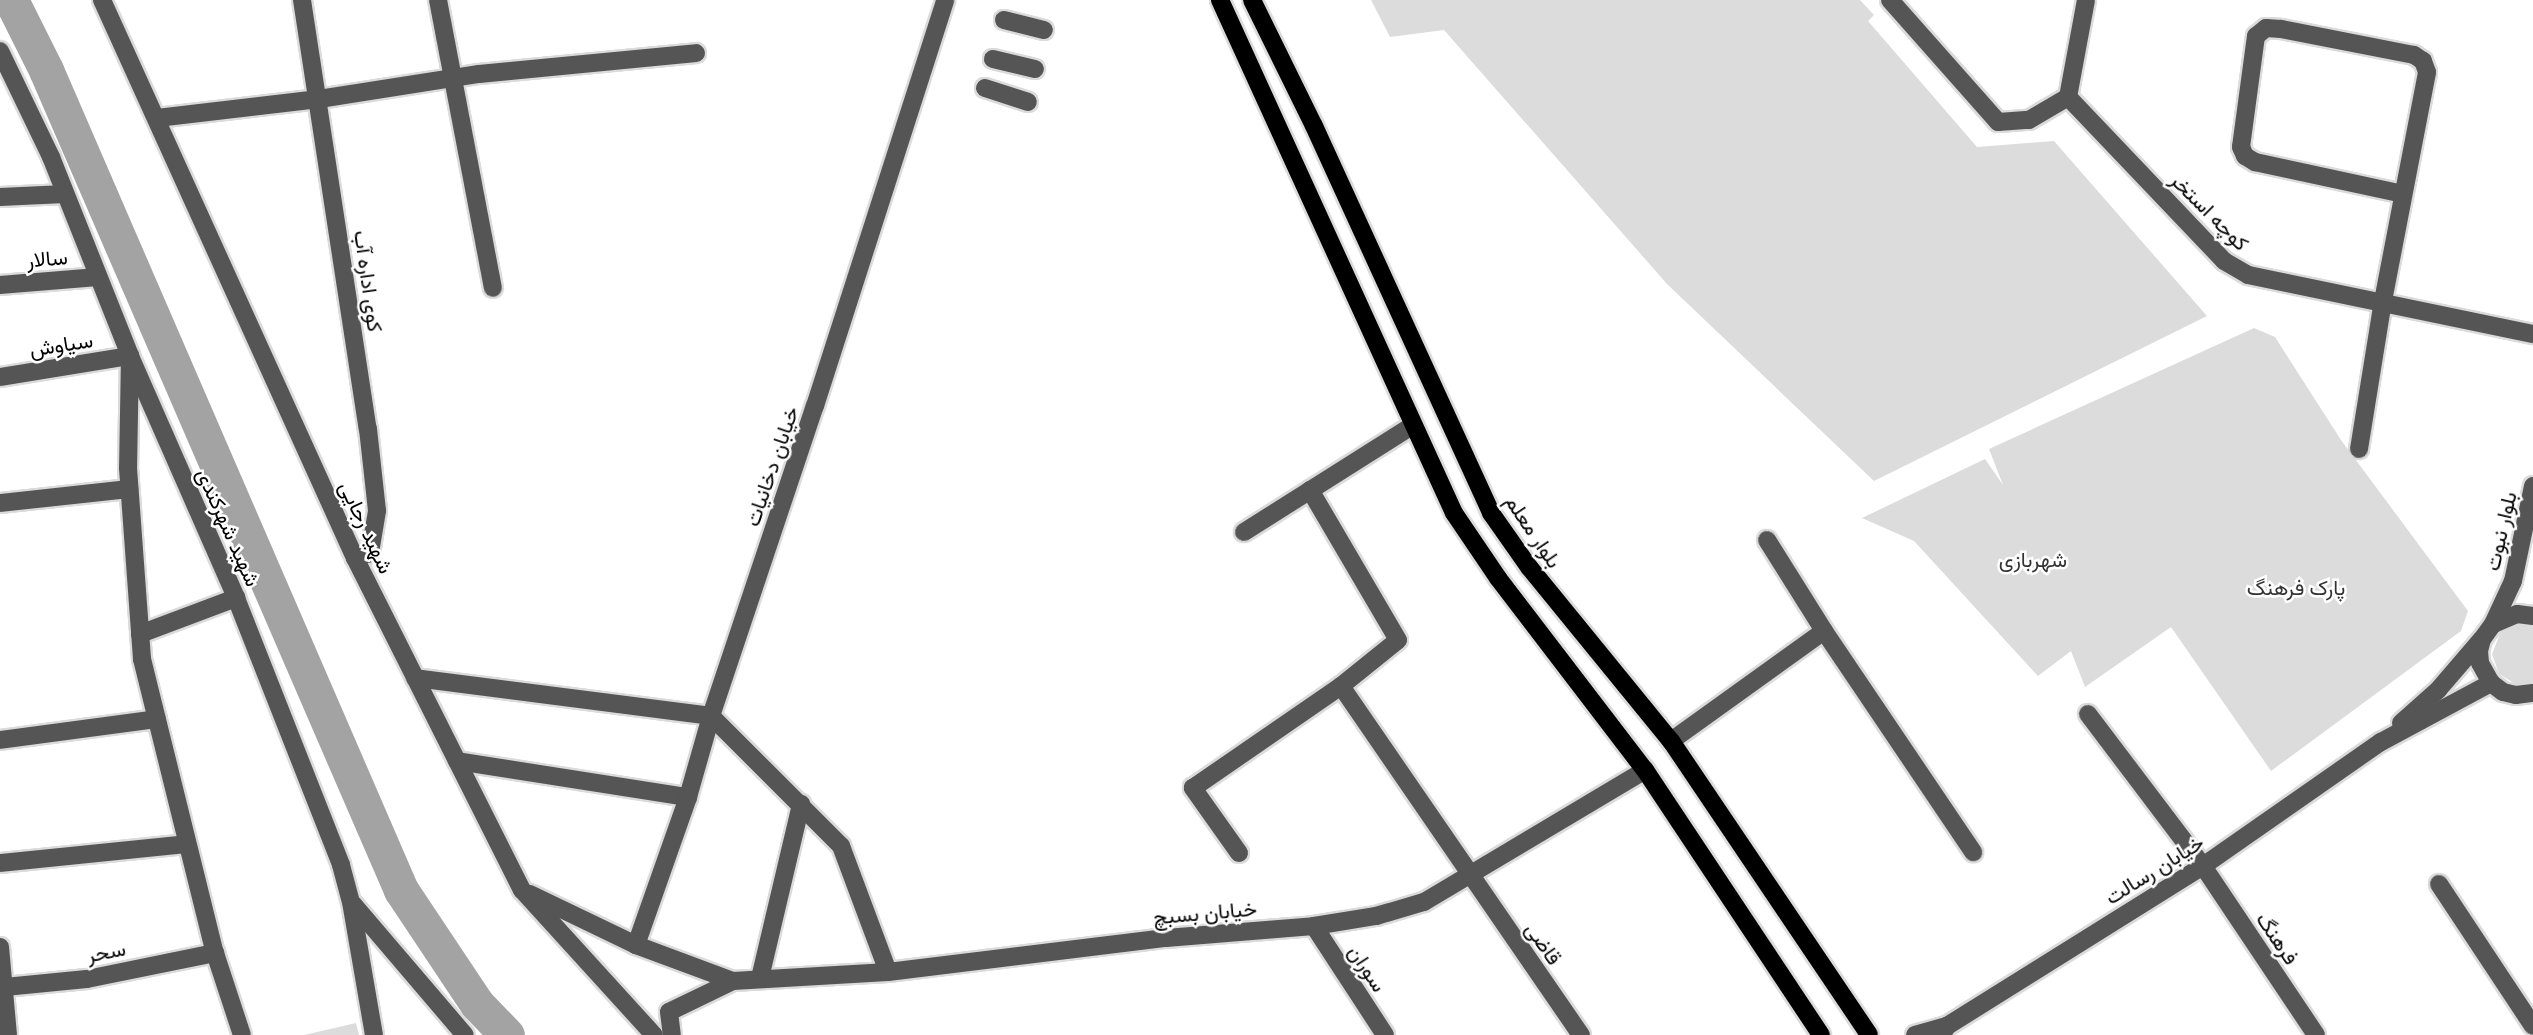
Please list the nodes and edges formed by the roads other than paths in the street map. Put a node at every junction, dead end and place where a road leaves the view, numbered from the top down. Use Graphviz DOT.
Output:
graph roads {
  1 [pos="102,0"];
  2 [pos="302,0"];
  3 [pos="438,0"];
  4 [pos="945,0"];
  5 [pos="1220,0"];
  6 [pos="1252,0"];
  7 [pos="1890,0"];
  8 [pos="2086,0"];
  9 [pos="1004,20"];
  10 [pos="1044,30"];
  11 [pos="0,51"];
  12 [pos="696,53"];
  13 [pos="993,59"];
  14 [pos="1035,69"];
  15 [pos="453,79"];
  16 [pos="985,88"];
  17 [pos="2068,97"];
  18 [pos="319,99"];
  19 [pos="1028,102"];
  20 [pos="157,118"];
  21 [pos="65,194"];
  22 [pos="2403,194"];
  23 [pos="0,197"];
  24 [pos="99,277"];
  25 [pos="0,285"];
  26 [pos="493,288"];
  27 [pos="2383,301"];
  28 [pos="2533,334"];
  29 [pos="130,356"];
  30 [pos="0,377"];
  31 [pos="1413,425"];
  32 [pos="2360,449"];
  33 [pos="2533,486"];
  34 [pos="129,489"];
  35 [pos="1310,490"];
  36 [pos="0,503"];
  37 [pos="1244,532"];
  38 [pos="1768,540"];
  39 [pos="355,558"];
  40 [pos="236,598"];
  41 [pos="2533,616"];
  42 [pos="2493,624"];
  43 [pos="1824,631"];
  44 [pos="140,634"];
  45 [pos="2482,639"];
  46 [pos="415,678"];
  47 [pos="2491,683"];
  48 [pos="1341,685"];
  49 [pos="2533,693"];
  50 [pos="2088,714"];
  51 [pos="711,716"];
  52 [pos="157,719"];
  53 [pos="0,740"];
  54 [pos="1671,741"];
  55 [pos="2381,742"];
  56 [pos="457,761"];
  57 [pos="1644,770"];
  58 [pos="688,797"];
  59 [pos="801,804"];
  60 [pos="187,844"];
  61 [pos="1973,852"];
  62 [pos="1239,853"];
  63 [pos="0,863"];
  64 [pos="2203,866"];
  65 [pos="1470,877"];
  66 [pos="2439,884"];
  67 [pos="522,890"];
  68 [pos="351,902"];
  69 [pos="1314,926"];
  70 [pos="636,945"];
  71 [pos="0,947"];
  72 [pos="215,953"];
  73 [pos="888,972"];
  74 [pos="760,978"];
  75 [pos="733,981"];
  76 [pos="5,987"];
  77 [pos="3,1011"];
  78 [pos="2533,1026"];
  79 [pos="1945,1031"];
  80 [pos="8,1035"];
  81 [pos="242,1035"];
  82 [pos="374,1035"];
  83 [pos="465,1035"];
  84 [pos="654,1035"];
  85 [pos="672,1035"];
  86 [pos="1385,1035"];
  87 [pos="1581,1035"];
  88 [pos="1821,1035"];
  89 [pos="1869,1035"];
  90 [pos="1915,1035"];
  91 [pos="2316,1035"];
  1 -- 20 [label="street, شهید رجایی"];
  2 -- 18 [label="street, کوی اداره آب"];
  3 -- 15 [label="street"];
  4 -- 51 [label="street, خیابان دخانیات"];
  5 -- 31 [label="main road"];
  6 -- 54 [label="main road, بلوار معلم"];
  7 -- 17 [label="street"];
  8 -- 17 [label="street"];
  9 -- 10 [label="street"];
  11 -- 21 [label="street, شهید شهرکندی"];
  12 -- 15 [label="street"];
  13 -- 14 [label="street"];
  15 -- 18 [label="street"];
  15 -- 26 [label="street"];
  16 -- 19 [label="street"];
  17 -- 27 [label="street, کوچه استخر"];
  18 -- 20 [label="street"];
  18 -- 39 [label="street, کوی اداره آب"];
  20 -- 39 [label="street, شهید رجایی"];
  21 -- 23 [label="street"];
  21 -- 24 [label="street, شهید شهرکندی"];
  22 -- 22 [label="street"];
  22 -- 27 [label="street"];
  24 -- 25 [label="street, سالار"];
  24 -- 29 [label="street, شهید شهرکندی"];
  27 -- 28 [label="street, کوچه استخر"];
  27 -- 32 [label="street"];
  29 -- 30 [label="street, سیاوش"];
  29 -- 34 [label="street"];
  29 -- 40 [label="street, شهید شهرکندی"];
  31 -- 35 [label="street"];
  31 -- 57 [label="main road"];
  33 -- 42 [label="street, بلوار نبوت"];
  34 -- 36 [label="street"];
  34 -- 44 [label="street"];
  35 -- 37 [label="street"];
  35 -- 48 [label="street"];
  38 -- 43 [label="street"];
  39 -- 46 [label="street, شهید رجایی"];
  40 -- 44 [label="street"];
  40 -- 68 [label="street, شهید شهرکندی"];
  41 -- 42 [label="street"];
  42 -- 45 [label="street, بلوار نبوت"];
  43 -- 54 [label="street"];
  43 -- 61 [label="street"];
  44 -- 52 [label="street"];
  45 -- 47 [label="street"];
  45 -- 55 [label="street, بلوار نبوت"];
  46 -- 51 [label="street"];
  46 -- 56 [label="street, شهید رجایی"];
  47 -- 49 [label="street"];
  47 -- 55 [label="street"];
  48 -- 62 [label="street"];
  48 -- 65 [label="street, قاضی"];
  50 -- 64 [label="street, فرهنگ"];
  51 -- 58 [label="street, خیابان دخانیات"];
  51 -- 59 [label="street"];
  52 -- 53 [label="street"];
  52 -- 60 [label="street"];
  54 -- 89 [label="main road, بلوار معلم"];
  55 -- 64 [label="street, خیابان رسالت"];
  56 -- 58 [label="street"];
  56 -- 67 [label="street, شهید رجایی"];
  57 -- 65 [label="street, خیابان بسبچ"];
  57 -- 88 [label="main road"];
  58 -- 70 [label="street, خیابان دخانیات"];
  59 -- 73 [label="street"];
  59 -- 74 [label="street"];
  60 -- 63 [label="street"];
  60 -- 72 [label="street"];
  64 -- 79 [label="street, خیابان رسالت"];
  64 -- 91 [label="street, فرهنگ"];
  65 -- 69 [label="street, خیابان بسبچ"];
  65 -- 87 [label="street, قاضی"];
  66 -- 78 [label="street"];
  67 -- 70 [label="street"];
  67 -- 84 [label="street, شهید رجایی"];
  68 -- 82 [label="street, شهید شهرکندی"];
  68 -- 83 [label="street"];
  69 -- 73 [label="street, خیابان بسبچ"];
  69 -- 86 [label="street, سوران"];
  70 -- 75 [label="street"];
  71 -- 76 [label="street"];
  72 -- 76 [label="street, سحر"];
  72 -- 81 [label="street"];
  73 -- 74 [label="street, خیابان بسبچ"];
  74 -- 75 [label="street, خیابان بسبچ"];
  75 -- 85 [label="street"];
  76 -- 77 [label="street"];
  77 -- 80 [label="street"];
  79 -- 90 [label="street, خیابان رسالت"];
}
